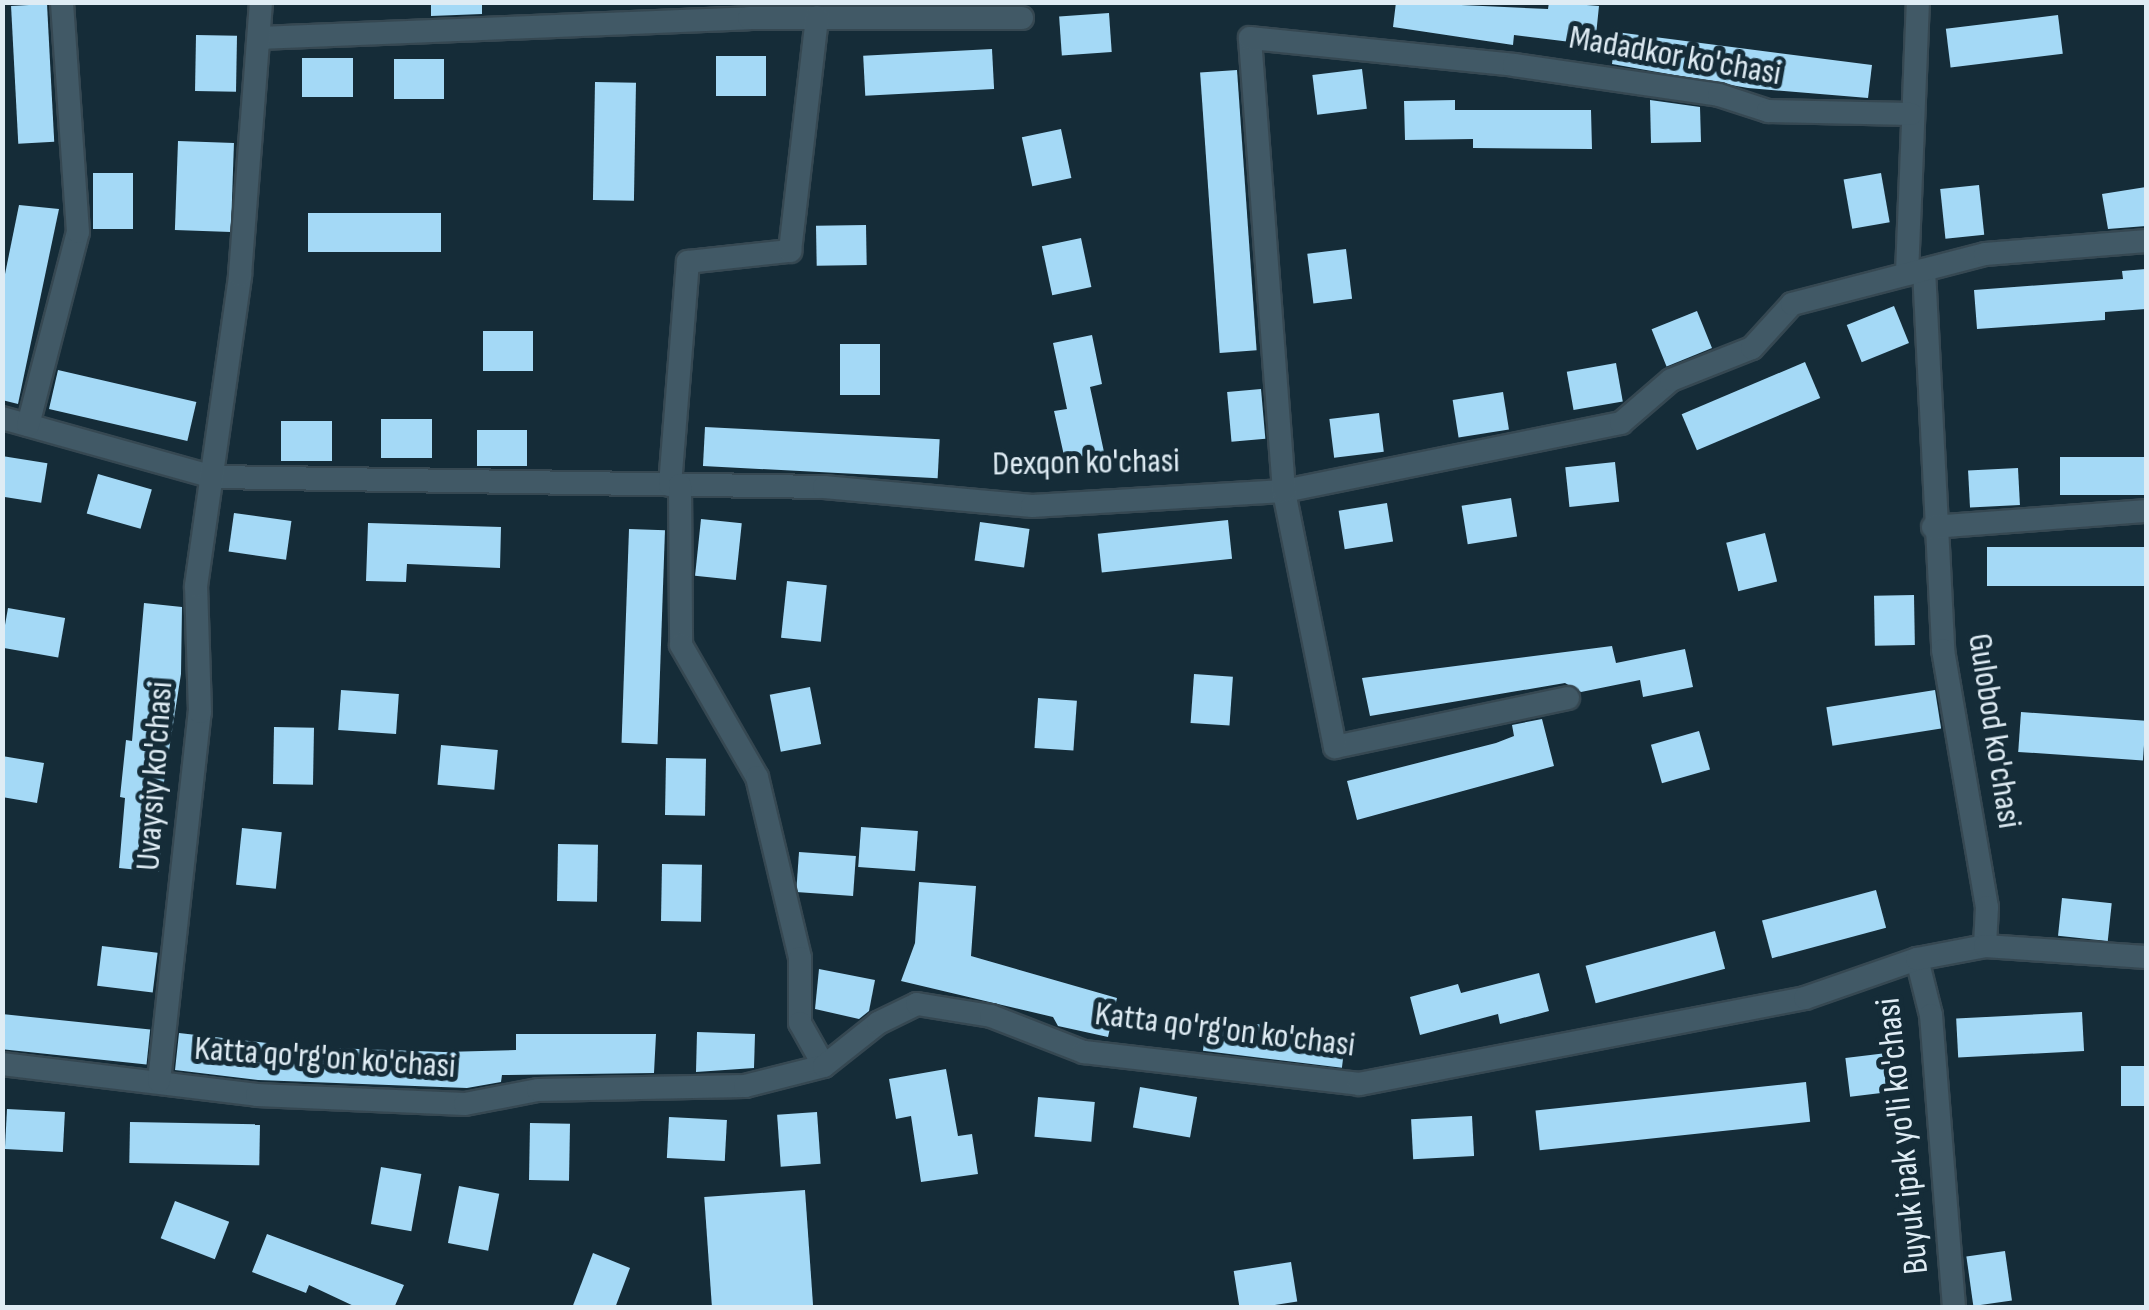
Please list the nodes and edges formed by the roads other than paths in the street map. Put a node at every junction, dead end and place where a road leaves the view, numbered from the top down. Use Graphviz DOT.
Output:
graph roads {
  1 [pos="62,2"];
  2 [pos="261,2"];
  3 [pos="1918,2"];
  4 [pos="818,18"];
  5 [pos="1022,18"];
  6 [pos="259,38"];
  7 [pos="1911,114"];
  8 [pos="2146,241"];
  9 [pos="1916,272"];
  10 [pos="2,418"];
  11 [pos="28,425"];
  12 [pos="214,478"];
  13 [pos="675,485"];
  14 [pos="1284,492"];
  15 [pos="2146,512"];
  16 [pos="1933,526"];
  17 [pos="1568,698"];
  18 [pos="1986,946"];
  19 [pos="2146,957"];
  20 [pos="1917,959"];
  21 [pos="2,1064"];
  22 [pos="824,1066"];
  23 [pos="159,1081"];
  24 [pos="1954,1308"];
  1 -- 11 [label="street"];
  2 -- 6 [label="street, Uvaysiy ko'chasi"];
  3 -- 7 [label="street"];
  4 -- 5 [label="street"];
  4 -- 6 [label="street"];
  4 -- 13 [label="street"];
  6 -- 12 [label="street, Uvaysiy ko'chasi"];
  7 -- 9 [label="street"];
  7 -- 14 [label="street, Madadkor ko'chasi"];
  8 -- 9 [label="street"];
  9 -- 14 [label="street, Dexqon ko'chasi"];
  9 -- 16 [label="street, Gulobod ko'chasi"];
  10 -- 11 [label="street, Dexqon ko'chasi"];
  11 -- 12 [label="street, Dexqon ko'chasi"];
  12 -- 13 [label="street, Dexqon ko'chasi"];
  12 -- 23 [label="street, Uvaysiy ko'chasi"];
  13 -- 14 [label="street, Dexqon ko'chasi"];
  13 -- 22 [label="street"];
  14 -- 17 [label="street"];
  15 -- 16 [label="street"];
  16 -- 18 [label="street, Gulobod ko'chasi"];
  18 -- 19 [label="street"];
  18 -- 20 [label="street"];
  20 -- 22 [label="street, Katta qo'rg'on ko'chasi"];
  20 -- 24 [label="street, Buyuk ipak yo'li ko'chasi"];
  21 -- 23 [label="street, Katta qo'rg'on ko'chasi"];
  22 -- 23 [label="street, Katta qo'rg'on ko'chasi"];
}
